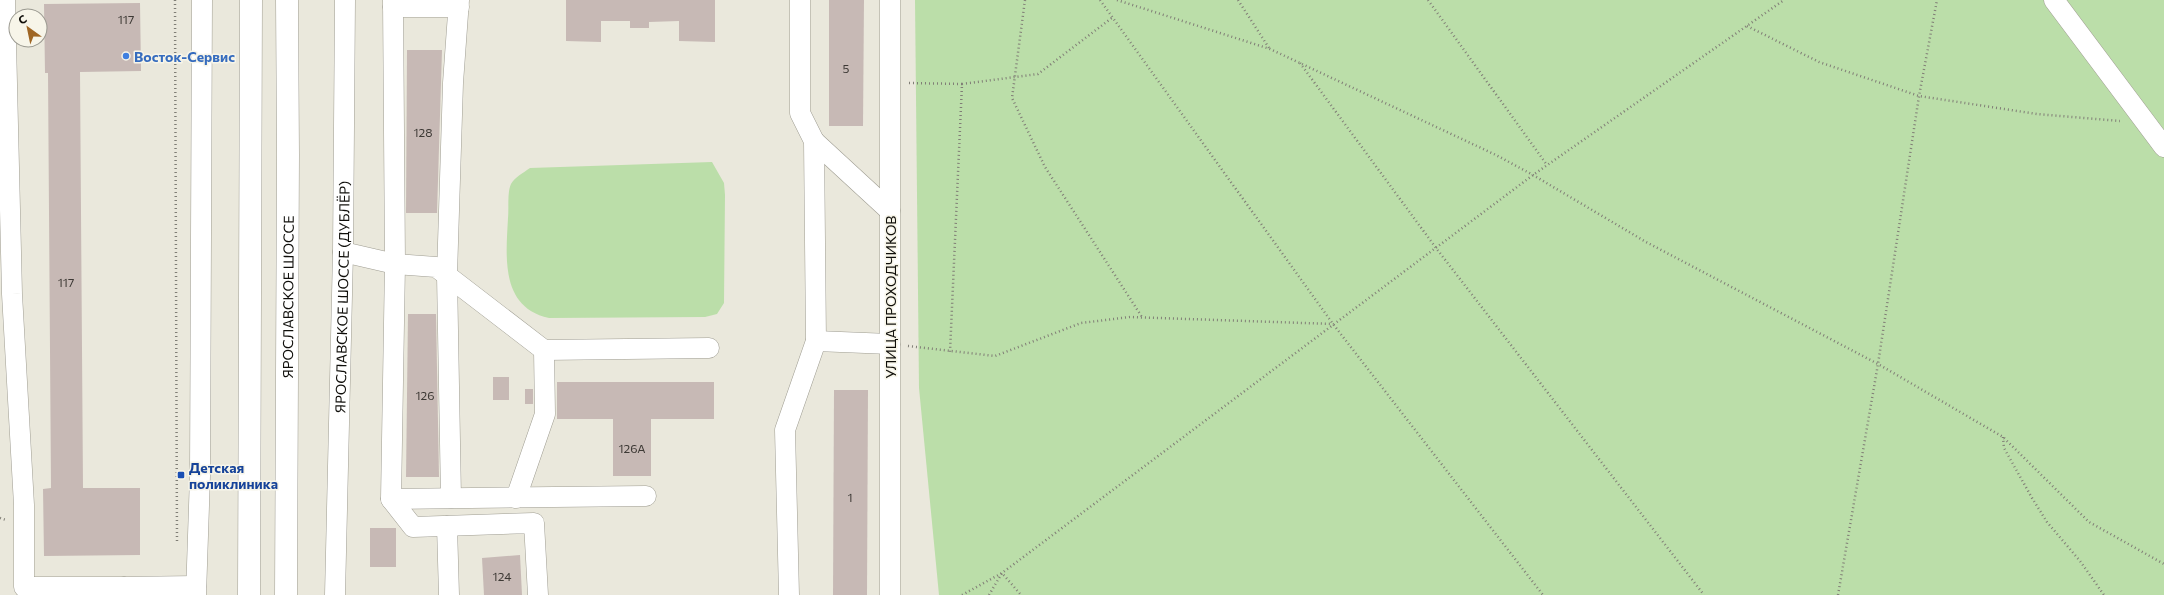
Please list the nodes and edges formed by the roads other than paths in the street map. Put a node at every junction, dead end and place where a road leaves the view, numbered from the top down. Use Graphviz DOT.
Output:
graph roads {
  1 [pos="5,0"];
  2 [pos="202,0"];
  3 [pos="251,0"];
  4 [pos="287,0"];
  5 [pos="345,0"];
  6 [pos="800,0"];
  7 [pos="890,0"];
  8 [pos="2054,0"];
  9 [pos="393,4"];
  10 [pos="459,4"];
  11 [pos="814,141"];
  12 [pos="2164,147"];
  13 [pos="890,211"];
  14 [pos="343,252"];
  15 [pos="395,264"];
  16 [pos="447,275"];
  17 [pos="816,341"];
  18 [pos="890,344"];
  19 [pos="709,348"];
  20 [pos="544,350"];
  21 [pos="646,496"];
  22 [pos="451,498"];
  23 [pos="516,498"];
  24 [pos="391,499"];
  25 [pos="447,526"];
  26 [pos="196,590"];
  27 [pos="124,591"];
  28 [pos="249,595"];
  29 [pos="286,595"];
  30 [pos="335,595"];
  31 [pos="449,595"];
  32 [pos="538,595"];
  33 [pos="789,595"];
  34 [pos="890,595"];
  1 -- 27 [label="street"];
  2 -- 26 [label="street"];
  3 -- 28 [label="main road"];
  4 -- 29 [label="main road, ЯРОСЛАВСКОЕ ШОССЕ"];
  5 -- 14 [label="street, ЯРОСЛАВСКОЕ ШОССЕ (ДУБЛЁР)"];
  6 -- 11 [label="street"];
  7 -- 13 [label="street, УЛИЦА ПРОХОДЧИКОВ"];
  8 -- 12 [label="street"];
  9 -- 10 [label="street"];
  9 -- 15 [label="street"];
  10 -- 16 [label="street"];
  11 -- 13 [label="street"];
  11 -- 17 [label="street"];
  13 -- 18 [label="street, УЛИЦА ПРОХОДЧИКОВ"];
  14 -- 15 [label="street"];
  14 -- 30 [label="street, ЯРОСЛАВСКОЕ ШОССЕ (ДУБЛЁР)"];
  15 -- 16 [label="street"];
  15 -- 24 [label="street"];
  16 -- 20 [label="street"];
  16 -- 22 [label="street"];
  17 -- 18 [label="street"];
  17 -- 33 [label="street"];
  18 -- 34 [label="street, УЛИЦА ПРОХОДЧИКОВ"];
  19 -- 20 [label="street"];
  20 -- 23 [label="street"];
  21 -- 23 [label="street"];
  22 -- 23 [label="street"];
  22 -- 24 [label="street"];
  24 -- 25 [label="street"];
  25 -- 31 [label="street"];
  25 -- 32 [label="street"];
  26 -- 27 [label="street"];
}
